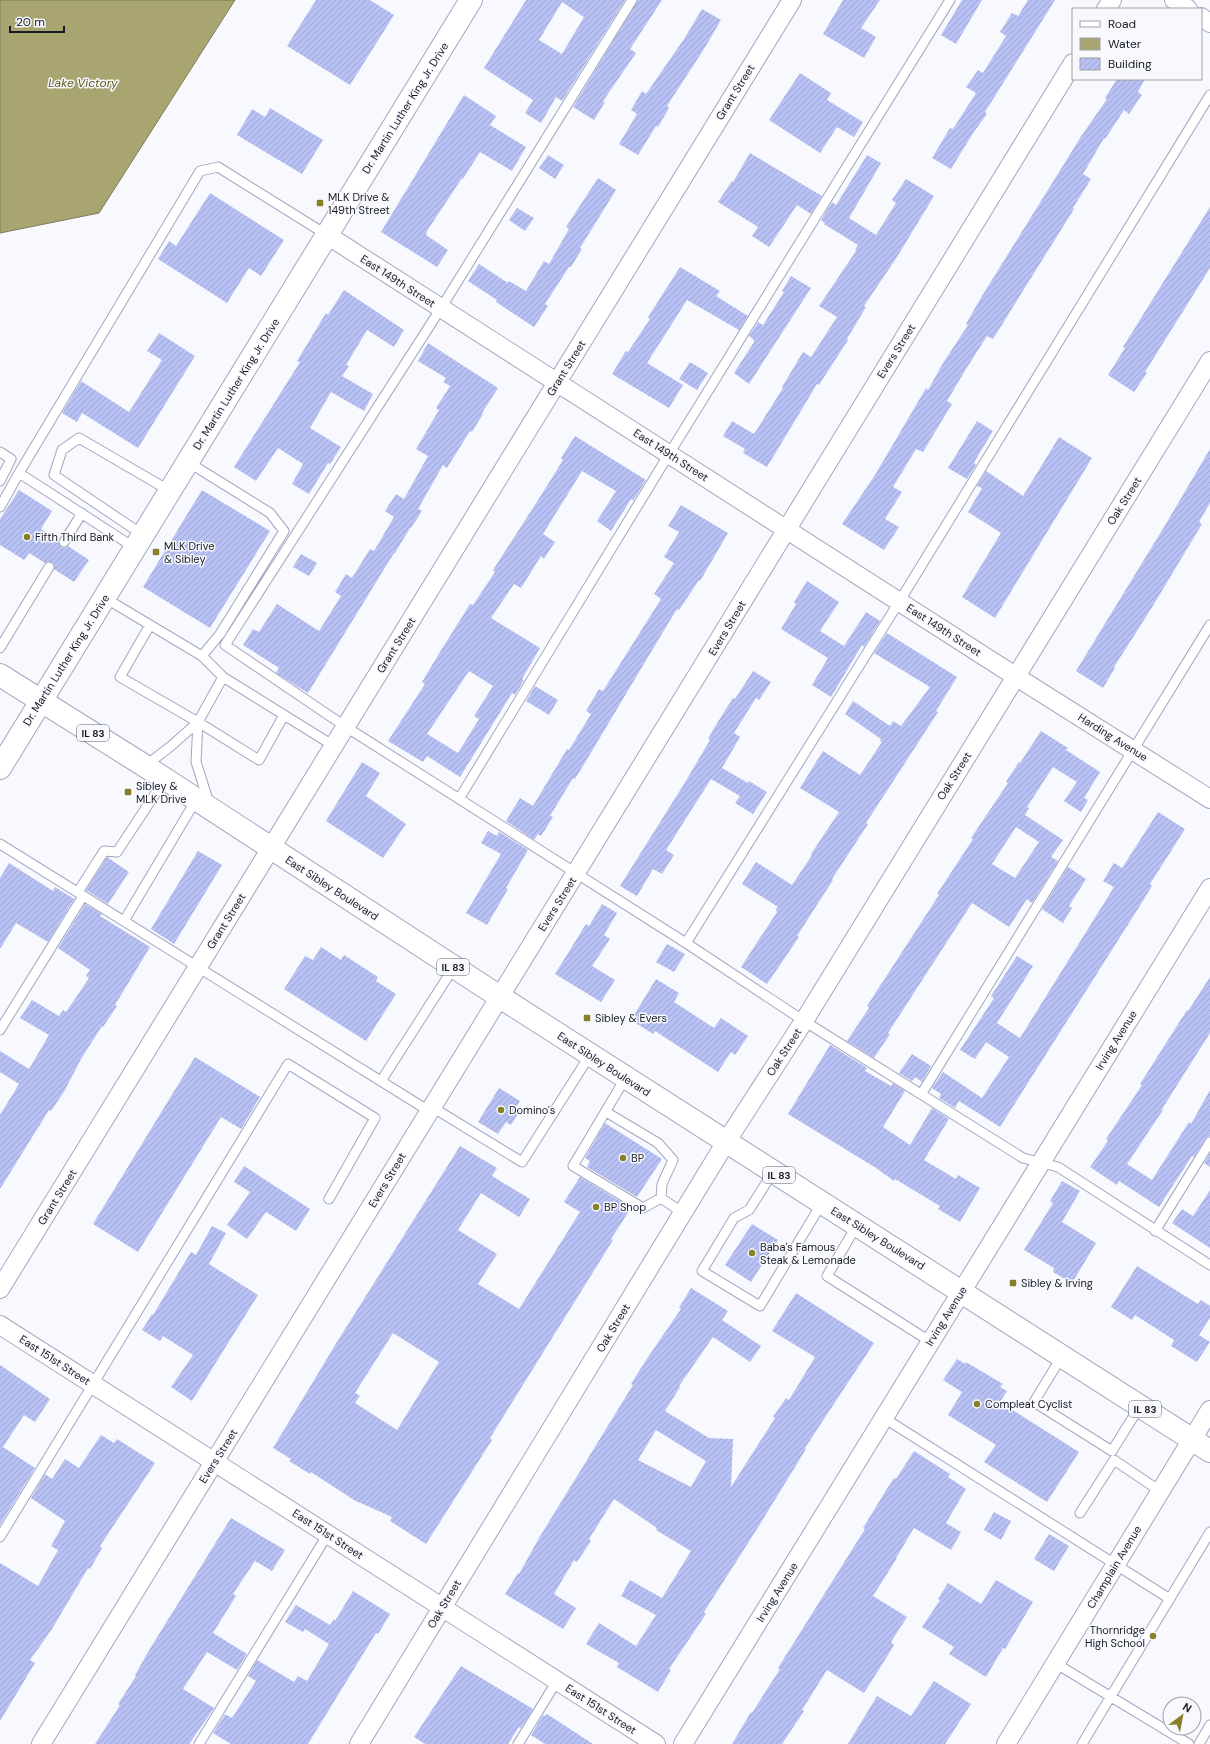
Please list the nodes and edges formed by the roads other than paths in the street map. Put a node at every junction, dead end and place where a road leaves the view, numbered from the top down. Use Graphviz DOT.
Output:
graph roads {
  1 [pos="471,0"];
  2 [pos="632,0"];
  3 [pos="792,0"];
  4 [pos="950,0"];
  5 [pos="1072,65"];
  6 [pos="1210,95"];
  7 [pos="327,235"];
  8 [pos="441,308"];
  9 [pos="1210,361"];
  10 [pos="557,382"];
  11 [pos="0,452"];
  12 [pos="669,454"];
  13 [pos="11,459"];
  14 [pos="188,462"];
  15 [pos="21,469"];
  16 [pos="0,481"];
  17 [pos="170,491"];
  18 [pos="0,507"];
  19 [pos="82,513"];
  20 [pos="787,530"];
  21 [pos="139,541"];
  22 [pos="64,542"];
  23 [pos="49,567"];
  24 [pos="105,598"];
  25 [pos="899,602"];
  26 [pos="150,625"];
  27 [pos="1210,625"];
  28 [pos="0,648"];
  29 [pos="202,656"];
  30 [pos="0,674"];
  31 [pos="1015,676"];
  32 [pos="223,677"];
  33 [pos="42,700"];
  34 [pos="284,715"];
  35 [pos="198,722"];
  36 [pos="346,727"];
  37 [pos="334,746"];
  38 [pos="1133,750"];
  39 [pos="144,766"];
  40 [pos="0,768"];
  41 [pos="165,779"];
  42 [pos="459,799"];
  43 [pos="1210,799"];
  44 [pos="204,805"];
  45 [pos="0,844"];
  46 [pos="271,848"];
  47 [pos="576,874"];
  48 [pos="1210,888"];
  49 [pos="80,894"];
  50 [pos="124,921"];
  51 [pos="686,944"];
  52 [pos="198,967"];
  53 [pos="454,967"];
  54 [pos="500,997"];
  55 [pos="804,1021"];
  56 [pos="0,1030"];
  57 [pos="590,1055"];
  58 [pos="626,1078"];
  59 [pos="381,1081"];
  60 [pos="922,1093"];
  61 [pos="431,1109"];
  62 [pos="606,1112"];
  63 [pos="726,1142"];
  64 [pos="1210,1142"];
  65 [pos="1041,1163"];
  66 [pos="773,1172"];
  67 [pos="661,1198"];
  68 [pos="329,1200"];
  69 [pos="822,1203"];
  70 [pos="683,1213"];
  71 [pos="857,1225"];
  72 [pos="1155,1230"];
  73 [pos="1210,1265"];
  74 [pos="0,1289"];
  75 [pos="962,1291"];
  76 [pos="0,1325"];
  77 [pos="931,1342"];
  78 [pos="1062,1356"];
  79 [pos="93,1384"];
  80 [pos="1140,1406"];
  81 [pos="1210,1410"];
  82 [pos="884,1418"];
  83 [pos="1192,1440"];
  84 [pos="1210,1451"];
  85 [pos="1113,1456"];
  86 [pos="214,1462"];
  87 [pos="1160,1491"];
  88 [pos="1080,1513"];
  89 [pos="1210,1532"];
  90 [pos="328,1534"];
  91 [pos="0,1537"];
  92 [pos="1116,1564"];
  93 [pos="1170,1600"];
  94 [pos="442,1608"];
  95 [pos="1055,1663"];
  96 [pos="557,1681"];
  97 [pos="1109,1697"];
  98 [pos="1210,1725"];
  99 [pos="41,1744"];
  100 [pos="199,1744"];
  101 [pos="359,1744"];
  102 [pos="518,1744"];
  103 [pos="656,1744"];
  104 [pos="683,1744"];
  105 [pos="1006,1744"];
  106 [pos="1082,1744"];
  107 [pos="1189,1744"];
  108 [pos="1199,1744"];
  1 -- 7 [label="main road, Dr. Martin Luther King Jr. Drive"];
  2 -- 8 [label="lane"];
  3 -- 10 [label="street, Grant Street"];
  4 -- 12 [label="lane"];
  5 -- 20 [label="street, Evers Street"];
  6 -- 25 [label="lane"];
  7 -- 8 [label="street, East 149th Street"];
  7 -- 14 [label="main road, Dr. Martin Luther King Jr. Drive"];
  7 -- 15 [label="lane"];
  8 -- 10 [label="street, East 149th Street"];
  8 -- 36 [label="lane"];
  9 -- 31 [label="street, Oak Street"];
  10 -- 12 [label="street, East 149th Street"];
  10 -- 36 [label="street, Grant Street"];
  11 -- 13 [label="lane"];
  12 -- 20 [label="street, East 149th Street"];
  12 -- 42 [label="lane"];
  13 -- 15 [label="lane"];
  13 -- 16 [label="lane"];
  14 -- 17 [label="main road, Dr. Martin Luther King Jr. Drive"];
  14 -- 29 [label="lane"];
  15 -- 18 [label="lane"];
  15 -- 19 [label="lane"];
  17 -- 21 [label="main road, Dr. Martin Luther King Jr. Drive"];
  17 -- 21 [label="lane"];
  19 -- 21 [label="lane"];
  19 -- 22 [label="lane"];
  20 -- 25 [label="street, East 149th Street"];
  20 -- 47 [label="street, Evers Street"];
  21 -- 24 [label="main road, Dr. Martin Luther King Jr. Drive"];
  23 -- 28 [label="lane"];
  24 -- 26 [label="lane"];
  24 -- 33 [label="main road, Dr. Martin Luther King Jr. Drive"];
  25 -- 31 [label="street, East 149th Street"];
  25 -- 51 [label="lane"];
  26 -- 29 [label="lane"];
  26 -- 35 [label="lane"];
  27 -- 38 [label="lane"];
  29 -- 32 [label="lane"];
  30 -- 33 [label="main road, East Sibley Boulevard / IL 83"];
  31 -- 38 [label="street, Harding Avenue"];
  31 -- 55 [label="street, Oak Street"];
  32 -- 34 [label="lane"];
  32 -- 35 [label="lane"];
  33 -- 39 [label="main road, East Sibley Boulevard / IL 83"];
  33 -- 40 [label="main road, Dr. Martin Luther King Jr. Drive"];
  34 -- 35 [label="lane"];
  34 -- 37 [label="lane"];
  35 -- 39 [label="lane"];
  35 -- 44 [label="lane"];
  36 -- 37 [label="street, Grant Street"];
  36 -- 42 [label="lane"];
  37 -- 46 [label="street, Grant Street"];
  38 -- 43 [label="street, Harding Avenue"];
  38 -- 60 [label="lane"];
  39 -- 41 [label="main road, East Sibley Boulevard / IL 83"];
  41 -- 44 [label="main road, East Sibley Boulevard / IL 83"];
  41 -- 49 [label="lane"];
  42 -- 47 [label="lane"];
  44 -- 46 [label="main road, East Sibley Boulevard / IL 83"];
  44 -- 50 [label="lane"];
  45 -- 49 [label="lane"];
  46 -- 52 [label="street, Grant Street"];
  46 -- 53 [label="main road, East Sibley Boulevard / IL 83"];
  47 -- 51 [label="lane"];
  47 -- 54 [label="street, Evers Street"];
  48 -- 65 [label="street, Irving Avenue"];
  49 -- 50 [label="lane"];
  49 -- 56 [label="lane"];
  50 -- 52 [label="lane"];
  51 -- 55 [label="lane"];
  52 -- 59 [label="lane"];
  52 -- 74 [label="street, Grant Street"];
  53 -- 54 [label="main road, East Sibley Boulevard / IL 83"];
  53 -- 59 [label="lane"];
  54 -- 57 [label="main road, East Sibley Boulevard / IL 83"];
  54 -- 61 [label="street, Evers Street"];
  55 -- 60 [label="lane"];
  55 -- 63 [label="street, Oak Street"];
  57 -- 58 [label="main road, East Sibley Boulevard / IL 83"];
  57 -- 61 [label="lane"];
  58 -- 62 [label="lane"];
  58 -- 63 [label="main road, East Sibley Boulevard / IL 83"];
  59 -- 61 [label="lane"];
  60 -- 65 [label="lane"];
  61 -- 86 [label="street, Evers Street"];
  62 -- 67 [label="lane"];
  62 -- 67 [label="lane"];
  63 -- 66 [label="main road, East Sibley Boulevard / IL 83"];
  63 -- 70 [label="street, Oak Street"];
  64 -- 72 [label="lane"];
  65 -- 72 [label="lane"];
  65 -- 75 [label="street, Irving Avenue"];
  66 -- 69 [label="main road, East Sibley Boulevard / IL 83"];
  66 -- 69 [label="lane"];
  67 -- 70 [label="lane"];
  68 -- 79 [label="lane"];
  69 -- 71 [label="main road, East Sibley Boulevard / IL 83"];
  70 -- 94 [label="street, Oak Street"];
  71 -- 75 [label="main road, East Sibley Boulevard / IL 83"];
  71 -- 77 [label="lane"];
  72 -- 73 [label="lane"];
  75 -- 77 [label="street, Irving Avenue"];
  75 -- 78 [label="main road, East Sibley Boulevard / IL 83"];
  76 -- 79 [label="street, East 151st Street"];
  77 -- 82 [label="street, Irving Avenue"];
  78 -- 80 [label="main road, East Sibley Boulevard / IL 83"];
  78 -- 85 [label="lane"];
  79 -- 86 [label="street, East 151st Street"];
  79 -- 91 [label="lane"];
  80 -- 83 [label="main road, East Sibley Boulevard / IL 83"];
  80 -- 85 [label="lane"];
  81 -- 83 [label="street, Champlain Avenue"];
  82 -- 92 [label="lane"];
  82 -- 104 [label="street, Irving Avenue"];
  83 -- 84 [label="main road, East Sibley Boulevard / IL 83"];
  83 -- 87 [label="street, Champlain Avenue"];
  85 -- 87 [label="lane"];
  85 -- 88 [label="lane"];
  86 -- 90 [label="street, East 151st Street"];
  86 -- 99 [label="street, Evers Street"];
  87 -- 92 [label="street, Champlain Avenue"];
  89 -- 93 [label="lane"];
  90 -- 94 [label="street, East 151st Street"];
  90 -- 100 [label="lane"];
  92 -- 93 [label="lane"];
  92 -- 95 [label="street, Champlain Avenue"];
  93 -- 97 [label="lane"];
  94 -- 96 [label="street, East 151st Street"];
  94 -- 101 [label="street, Oak Street"];
  95 -- 97 [label="lane"];
  95 -- 105 [label="street, Champlain Avenue"];
  96 -- 102 [label="lane"];
  96 -- 103 [label="street, East 151st Street"];
  97 -- 106 [label="lane"];
  97 -- 107 [label="lane"];
  98 -- 108 [label="lane"];
}
